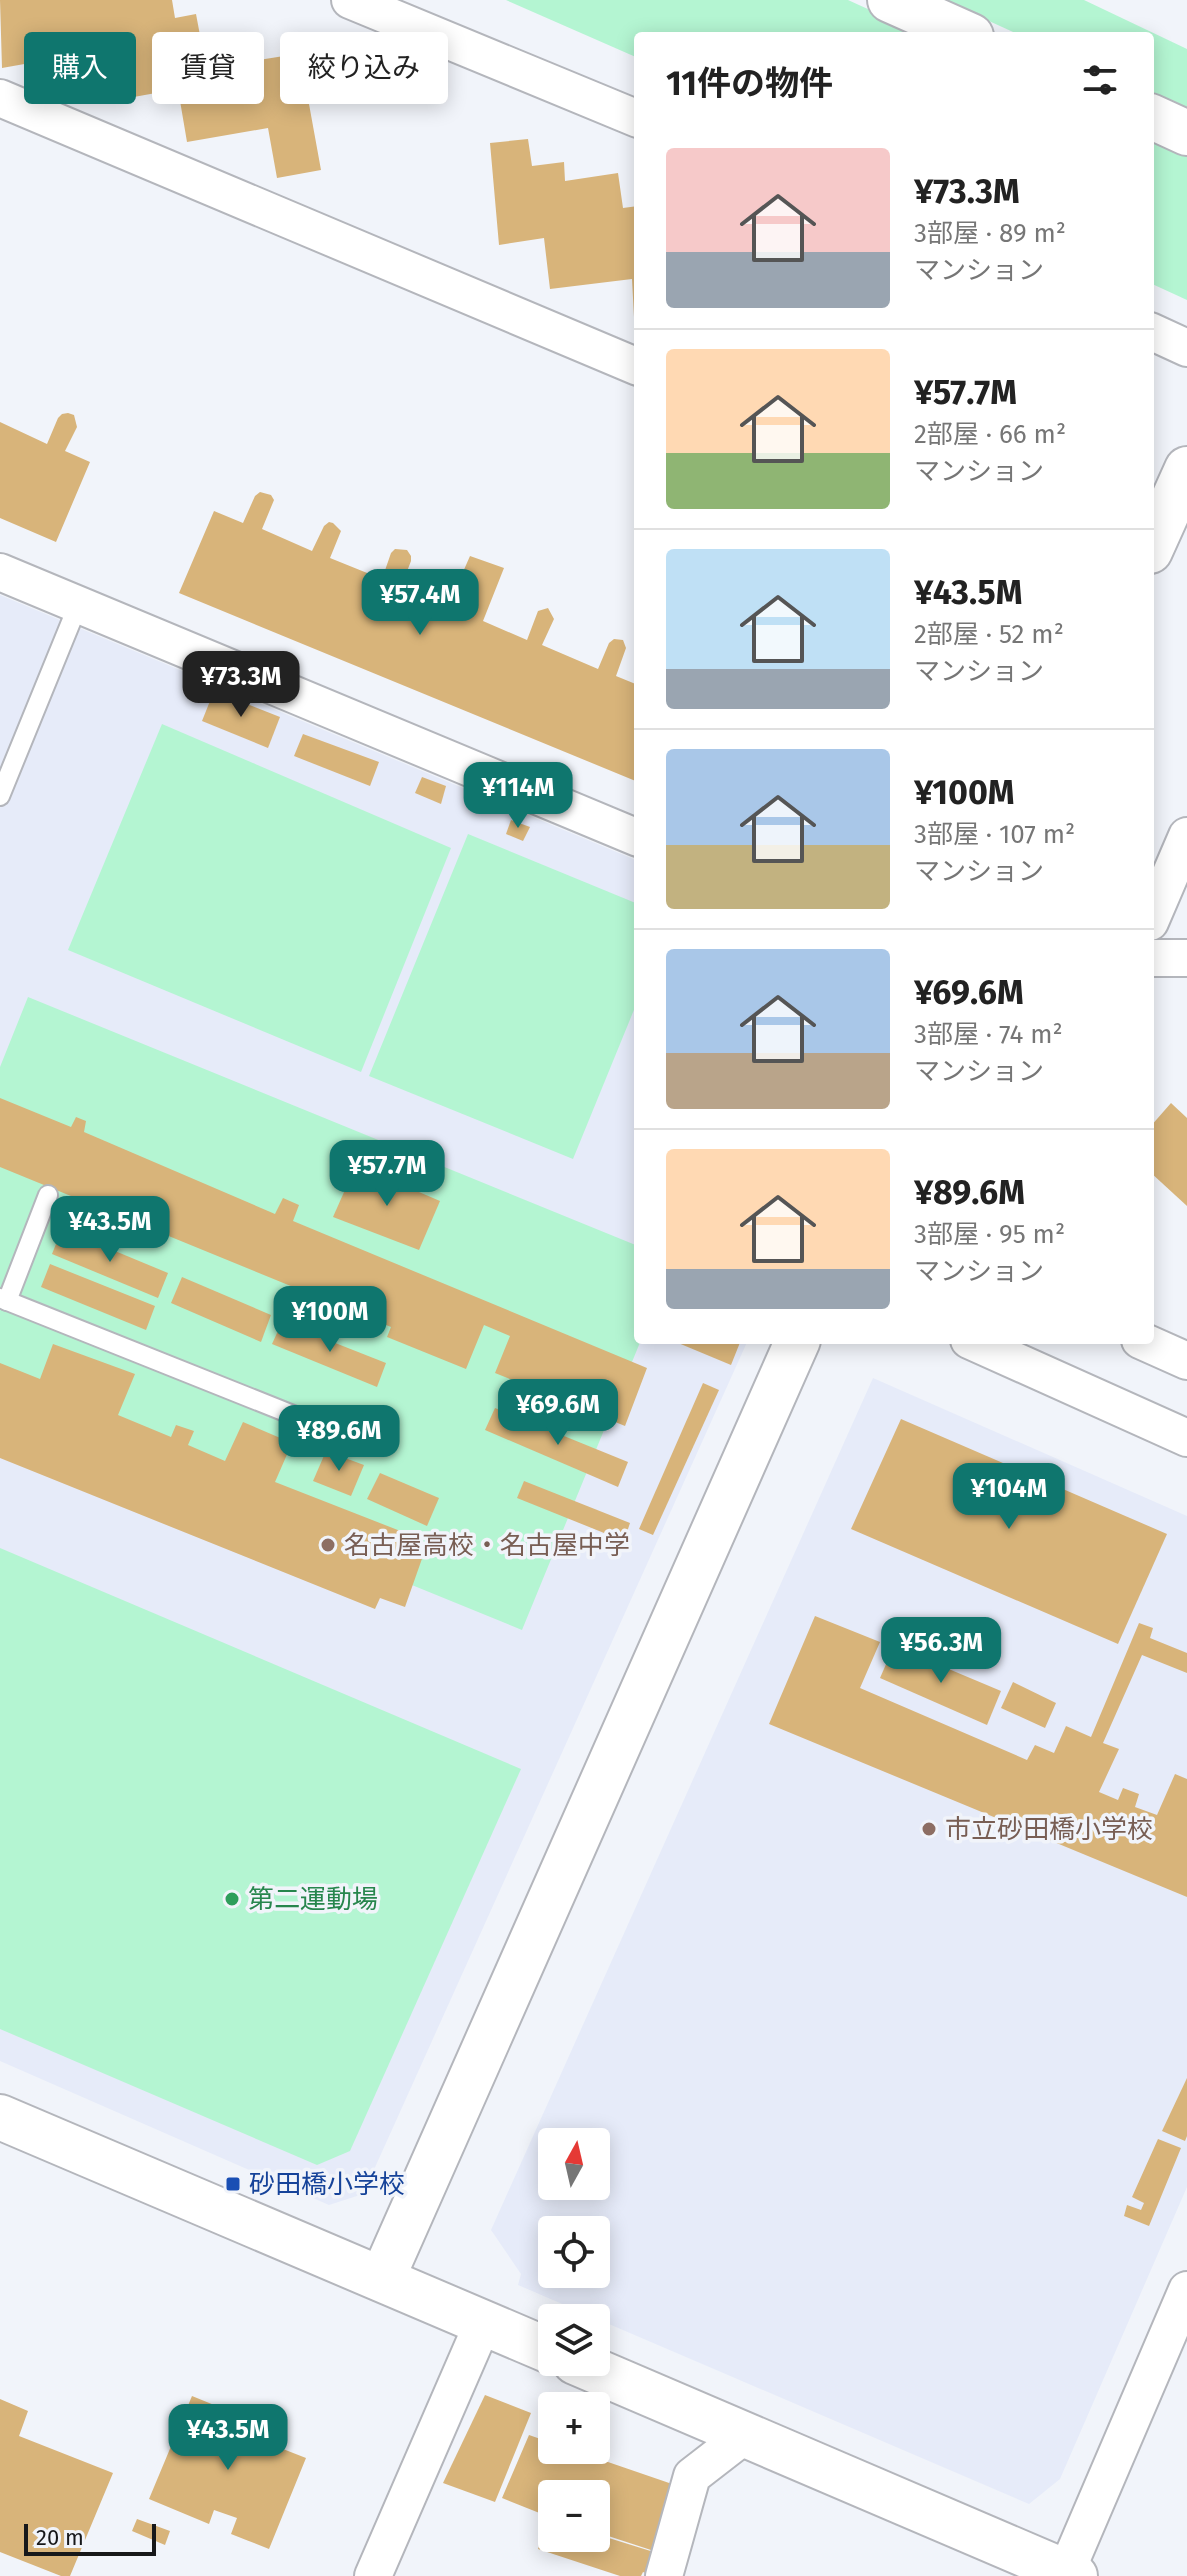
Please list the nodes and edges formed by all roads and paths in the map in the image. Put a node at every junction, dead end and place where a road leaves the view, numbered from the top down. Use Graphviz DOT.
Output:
graph roads {
  1 [pos="350,0"];
  2 [pos="890,0"];
  3 [pos="962,32"];
  4 [pos="0,98"];
  5 [pos="634,117"];
  6 [pos="1154,118"];
  7 [pos="1187,133"];
  8 [pos="1154,333"];
  9 [pos="1187,348"];
  10 [pos="634,365"];
  11 [pos="1187,469"];
  12 [pos="1154,542"];
  13 [pos="0,572"];
  14 [pos="78,605"];
  15 [pos="0,796"];
  16 [pos="634,836"];
  17 [pos="1187,836"];
  18 [pos="1154,913"];
  19 [pos="1154,958"];
  20 [pos="1187,958"];
  21 [pos="48,1195"];
  22 [pos="4,1300"];
  23 [pos="796,1344"];
  24 [pos="978,1344"];
  25 [pos="1149,1344"];
  26 [pos="1187,1361"];
  27 [pos="293,1415"];
  28 [pos="1187,1438"];
  29 [pos="0,2117"];
  30 [pos="382,2279"];
  31 [pos="1187,2290"];
  32 [pos="483,2323"];
  33 [pos="538,2346"];
  34 [pos="608,2376"];
  35 [pos="745,2435"];
  36 [pos="1071,2574"];
  37 [pos="373,2576"];
  38 [pos="664,2576"];
  1 -- 5 [label="street"];
  2 -- 3 [label="street"];
  4 -- 10 [label="street"];
  6 -- 7 [label="street"];
  8 -- 9 [label="street"];
  11 -- 12 [label="street"];
  13 -- 14 [label="street"];
  14 -- 15 [label="lane"];
  14 -- 16 [label="street"];
  17 -- 18 [label="street"];
  19 -- 20 [label="street"];
  21 -- 22 [label="lane"];
  22 -- 27 [label="lane"];
  23 -- 30 [label="street"];
  24 -- 28 [label="street"];
  25 -- 26 [label="street"];
  29 -- 30 [label="street"];
  30 -- 32 [label="street"];
  31 -- 36 [label="street"];
  32 -- 33 [label="street"];
  32 -- 37 [label="street"];
  34 -- 35 [label="street"];
  35 -- 36 [label="street"];
  35 -- 38 [label="street"];
}
